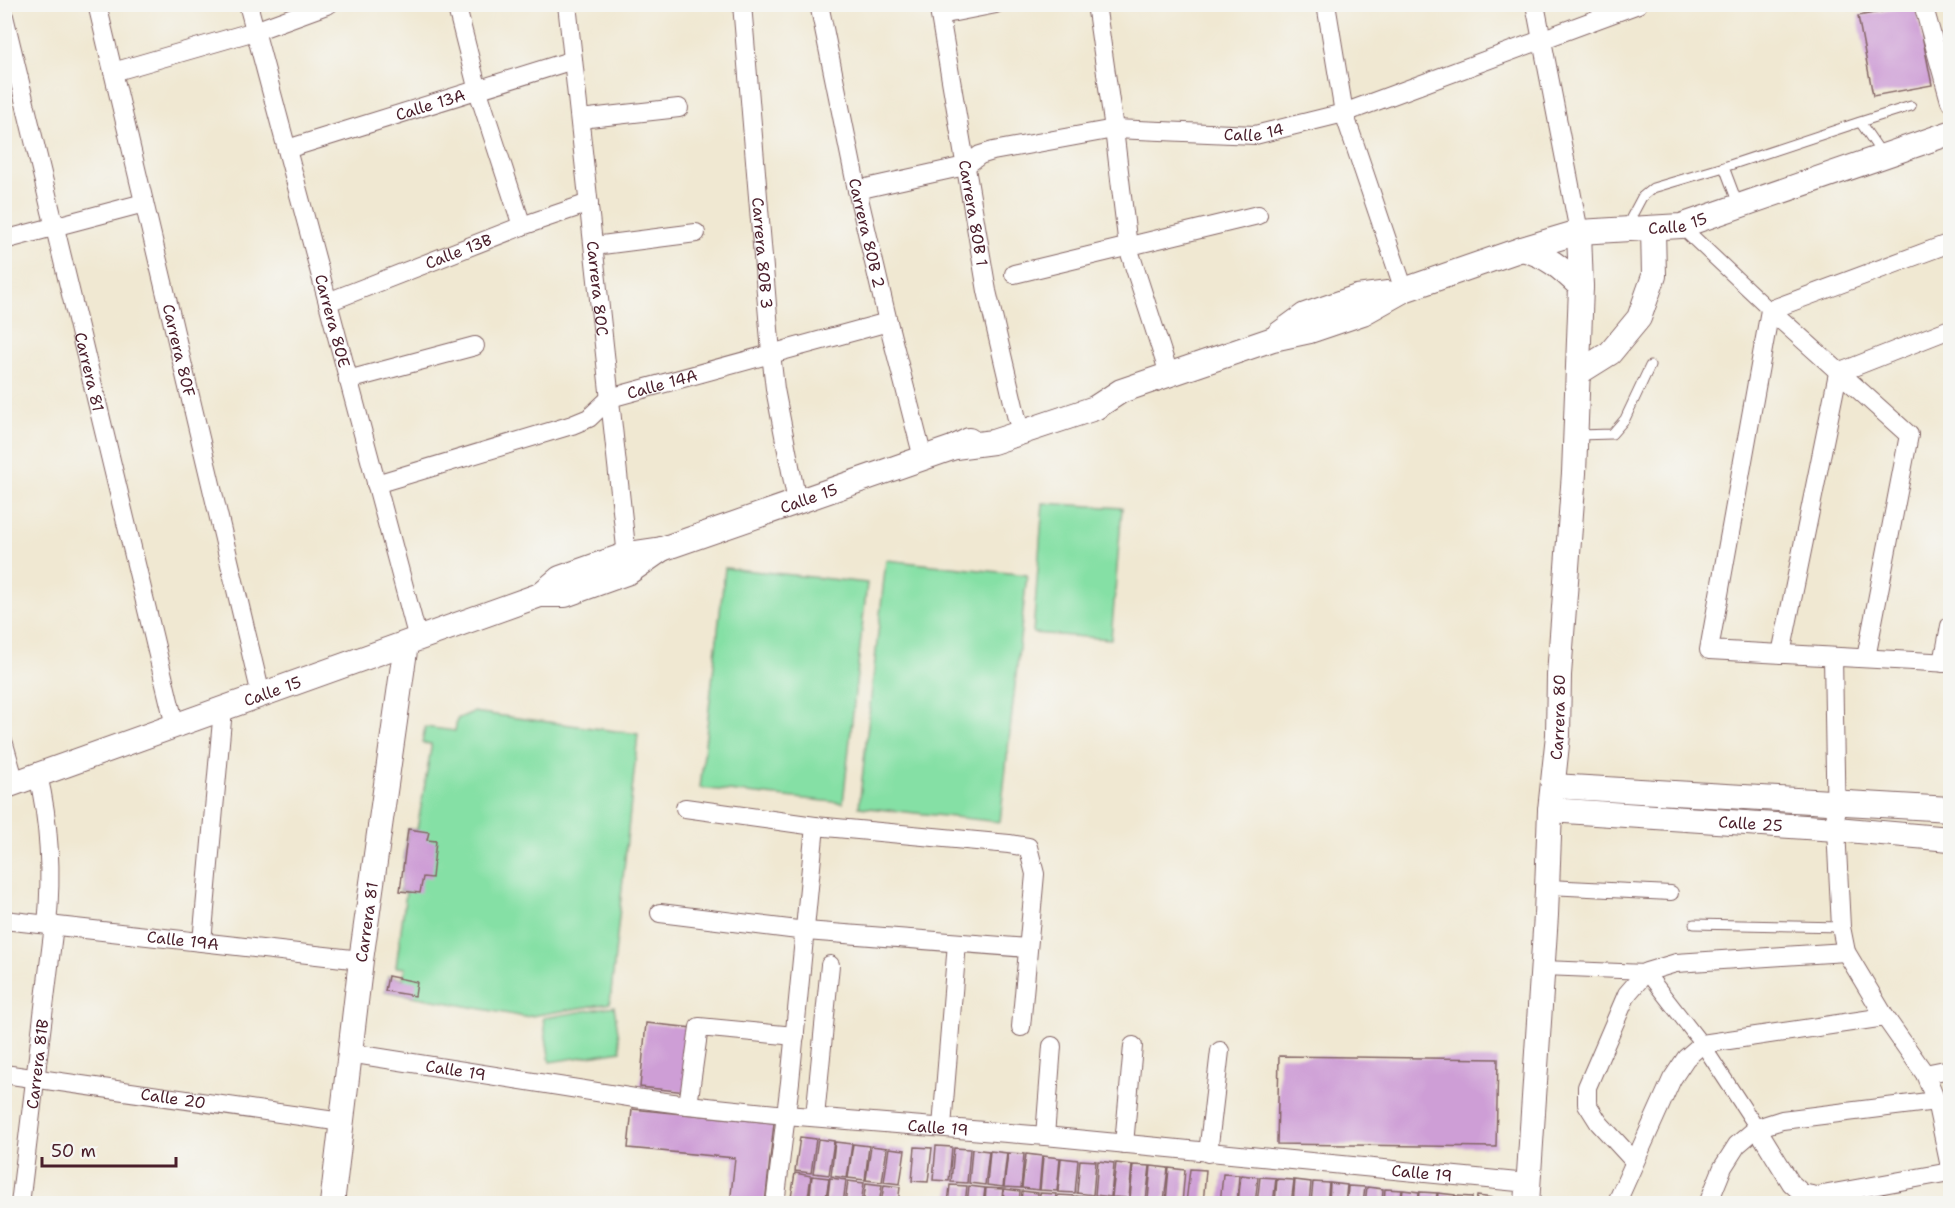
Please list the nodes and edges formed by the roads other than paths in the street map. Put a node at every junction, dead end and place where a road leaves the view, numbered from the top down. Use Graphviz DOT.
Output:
graph roads {
  1 [pos="97,4"];
  2 [pos="248,4"];
  3 [pos="329,4"];
  4 [pos="456,4"];
  5 [pos="567,4"];
  6 [pos="742,4"];
  7 [pos="819,4"];
  8 [pos="996,4"];
  9 [pos="1096,4"];
  10 [pos="1326,4"];
  11 [pos="1535,4"];
  12 [pos="1638,4"];
  13 [pos="1923,4"];
  14 [pos="939,10"];
  15 [pos="4,16"];
  16 [pos="255,30"];
  17 [pos="1541,40"];
  18 [pos="573,60"];
  19 [pos="113,72"];
  20 [pos="478,91"];
  21 [pos="1950,101"];
  22 [pos="1911,106"];
  23 [pos="679,108"];
  24 [pos="1344,113"];
  25 [pos="580,119"];
  26 [pos="1860,123"];
  27 [pos="1114,129"];
  28 [pos="1950,133"];
  29 [pos="287,150"];
  30 [pos="1884,156"];
  31 [pos="965,166"];
  32 [pos="1724,167"];
  33 [pos="857,190"];
  34 [pos="589,202"];
  35 [pos="144,203"];
  36 [pos="1738,207"];
  37 [pos="1258,215"];
  38 [pos="522,226"];
  39 [pos="1681,226"];
  40 [pos="55,227"];
  41 [pos="1653,228"];
  42 [pos="1625,230"];
  43 [pos="1579,232"];
  44 [pos="696,233"];
  45 [pos="4,240"];
  46 [pos="1950,243"];
  47 [pos="594,246"];
  48 [pos="1128,247"];
  49 [pos="1522,249"];
  50 [pos="1014,274"];
  51 [pos="1581,287"];
  52 [pos="1402,291"];
  53 [pos="328,302"];
  54 [pos="1770,310"];
  55 [pos="888,322"];
  56 [pos="1950,328"];
  57 [pos="475,346"];
  58 [pos="771,354"];
  59 [pos="1650,366"];
  60 [pos="1578,373"];
  61 [pos="1838,373"];
  62 [pos="1169,374"];
  63 [pos="348,380"];
  64 [pos="1121,391"];
  65 [pos="610,398"];
  66 [pos="1017,419"];
  67 [pos="1575,435"];
  68 [pos="955,447"];
  69 [pos="923,458"];
  70 [pos="376,484"];
  71 [pos="797,502"];
  72 [pos="628,563"];
  73 [pos="1950,626"];
  74 [pos="412,641"];
  75 [pos="1781,654"];
  76 [pos="1833,657"];
  77 [pos="1866,658"];
  78 [pos="1946,663"];
  79 [pos="261,695"];
  80 [pos="223,709"];
  81 [pos="175,726"];
  82 [pos="4,744"];
  83 [pos="38,775"];
  84 [pos="10,785"];
  85 [pos="1553,786"];
  86 [pos="1835,803"];
  87 [pos="685,808"];
  88 [pos="1950,809"];
  89 [pos="1551,810"];
  90 [pos="815,825"];
  91 [pos="1836,829"];
  92 [pos="1950,839"];
  93 [pos="1548,887"];
  94 [pos="1671,893"];
  95 [pos="660,913"];
  96 [pos="4,920"];
  97 [pos="1694,924"];
  98 [pos="51,925"];
  99 [pos="1840,927"];
  100 [pos="806,931"];
  101 [pos="202,942"];
  102 [pos="957,943"];
  103 [pos="1027,948"];
  104 [pos="1846,952"];
  105 [pos="361,960"];
  106 [pos="830,965"];
  107 [pos="1543,968"];
  108 [pos="1646,972"];
  109 [pos="1885,1017"];
  110 [pos="1021,1027"];
  111 [pos="795,1036"];
  112 [pos="1702,1044"];
  113 [pos="1052,1046"];
  114 [pos="1132,1046"];
  115 [pos="1220,1051"];
  116 [pos="349,1053"];
  117 [pos="1950,1069"];
  118 [pos="4,1074"];
  119 [pos="1924,1074"];
  120 [pos="36,1078"];
  121 [pos="1936,1101"];
  122 [pos="688,1105"];
  123 [pos="786,1115"];
  124 [pos="815,1117"];
  125 [pos="342,1122"];
  126 [pos="942,1127"];
  127 [pos="1756,1128"];
  128 [pos="1045,1136"];
  129 [pos="1124,1144"];
  130 [pos="1208,1153"];
  131 [pos="1634,1161"];
  132 [pos="1950,1167"];
  133 [pos="1950,1172"];
  134 [pos="1528,1193"];
  135 [pos="20,1203"];
  136 [pos="332,1203"];
  137 [pos="775,1203"];
  138 [pos="1616,1203"];
  139 [pos="1708,1203"];
  1 -- 19 [label="street, Carrera 80F"];
  2 -- 16 [label="street, Carrera 80E"];
  3 -- 16 [label="street"];
  4 -- 20 [label="street"];
  5 -- 18 [label="street, Carrera 80C"];
  6 -- 58 [label="street, Carrera 80B 3"];
  7 -- 33 [label="street, Carrera 80B 2"];
  8 -- 14 [label="street"];
  9 -- 27 [label="street"];
  10 -- 24 [label="street"];
  11 -- 17 [label="street"];
  12 -- 17 [label="street, Calle 14"];
  13 -- 21 [label="street"];
  14 -- 31 [label="street, Carrera 80B 1"];
  15 -- 40 [label="street, Carrera 81"];
  16 -- 19 [label="street"];
  16 -- 29 [label="street, Carrera 80E"];
  17 -- 24 [label="street, Calle 14"];
  17 -- 43 [label="street"];
  18 -- 20 [label="street, Calle 13A"];
  18 -- 25 [label="street, Carrera 80C"];
  19 -- 35 [label="street, Carrera 80F"];
  20 -- 29 [label="street, Calle 13A"];
  20 -- 38 [label="street"];
  22 -- 26 [label="lane"];
  23 -- 25 [label="street"];
  24 -- 27 [label="street, Calle 14"];
  24 -- 52 [label="street"];
  25 -- 34 [label="street, Carrera 80C"];
  26 -- 30 [label="lane"];
  26 -- 32 [label="lane"];
  27 -- 31 [label="street, Calle 14"];
  27 -- 48 [label="street"];
  28 -- 30 [label="street, Calle 15"];
  29 -- 53 [label="street, Carrera 80E"];
  30 -- 36 [label="street, Calle 15"];
  31 -- 33 [label="street, Calle 14"];
  31 -- 66 [label="street, Carrera 80B 1"];
  32 -- 36 [label="lane"];
  32 -- 42 [label="lane"];
  33 -- 55 [label="street, Carrera 80B 2"];
  34 -- 38 [label="street, Calle 13B"];
  34 -- 47 [label="street, Carrera 80C"];
  35 -- 40 [label="street"];
  35 -- 79 [label="street, Carrera 80F"];
  36 -- 39 [label="street, Calle 15"];
  37 -- 48 [label="street"];
  38 -- 53 [label="street, Calle 13B"];
  39 -- 41 [label="street, Calle 15"];
  39 -- 54 [label="street"];
  40 -- 45 [label="street"];
  40 -- 81 [label="street, Carrera 81"];
  41 -- 42 [label="street, Calle 15"];
  41 -- 60 [label="street"];
  42 -- 43 [label="street, Calle 15"];
  43 -- 49 [label="street, Calle 15"];
  43 -- 51 [label="street, Carrera 80"];
  44 -- 47 [label="street"];
  46 -- 54 [label="street"];
  47 -- 65 [label="street, Carrera 80C"];
  48 -- 50 [label="street"];
  48 -- 62 [label="street"];
  49 -- 51 [label="street"];
  49 -- 52 [label="street, Calle 15"];
  51 -- 60 [label="street, Carrera 80"];
  52 -- 62 [label="street, Calle 15"];
  53 -- 63 [label="street, Carrera 80E"];
  54 -- 61 [label="street"];
  54 -- 75 [label="street"];
  55 -- 58 [label="street, Calle 14A"];
  55 -- 69 [label="street, Carrera 80B 2"];
  56 -- 61 [label="street"];
  57 -- 63 [label="street"];
  58 -- 65 [label="street, Calle 14A"];
  58 -- 71 [label="street, Carrera 80B 3"];
  59 -- 67 [label="lane"];
  60 -- 67 [label="street, Carrera 80"];
  61 -- 75 [label="street"];
  61 -- 77 [label="street"];
  62 -- 64 [label="street, Calle 15"];
  63 -- 70 [label="street, Carrera 80E"];
  64 -- 66 [label="street, Calle 15"];
  64 -- 68 [label="street, Calle 15"];
  65 -- 70 [label="street, Calle 14A"];
  65 -- 72 [label="street, Carrera 80C"];
  66 -- 68 [label="street, Calle 15"];
  67 -- 85 [label="street, Carrera 80"];
  68 -- 69 [label="street, Calle 15"];
  69 -- 71 [label="street, Calle 15"];
  70 -- 74 [label="street, Carrera 80E"];
  71 -- 72 [label="street, Calle 15"];
  72 -- 74 [label="street, Calle 15"];
  73 -- 78 [label="street"];
  74 -- 79 [label="street, Calle 15"];
  74 -- 105 [label="street, Carrera 81"];
  75 -- 76 [label="street"];
  76 -- 77 [label="street"];
  76 -- 86 [label="street"];
  77 -- 78 [label="street"];
  79 -- 80 [label="street, Calle 15"];
  80 -- 81 [label="street, Calle 15"];
  80 -- 101 [label="street"];
  81 -- 83 [label="street, Calle 15"];
  82 -- 84 [label="street"];
  83 -- 84 [label="street, Calle 15"];
  83 -- 98 [label="street, Carrera 81B"];
  85 -- 86 [label="street, Calle 25"];
  85 -- 89 [label="street, Carrera 80"];
  86 -- 88 [label="street, Calle 25"];
  86 -- 91 [label="street"];
  87 -- 90 [label="street"];
  89 -- 91 [label="street, Calle 25"];
  89 -- 93 [label="street, Carrera 80"];
  90 -- 100 [label="street"];
  90 -- 103 [label="street"];
  91 -- 92 [label="street, Calle 25"];
  91 -- 99 [label="street"];
  93 -- 94 [label="street"];
  93 -- 107 [label="street, Carrera 80"];
  95 -- 100 [label="street"];
  96 -- 98 [label="street, Calle 19A"];
  97 -- 99 [label="lane"];
  98 -- 101 [label="street, Calle 19A"];
  98 -- 120 [label="street, Carrera 81B"];
  99 -- 104 [label="street"];
  100 -- 102 [label="street"];
  100 -- 111 [label="street"];
  101 -- 105 [label="street, Calle 19A"];
  102 -- 103 [label="street"];
  102 -- 126 [label="street"];
  103 -- 110 [label="street"];
  104 -- 108 [label="street"];
  104 -- 109 [label="street"];
  105 -- 116 [label="street, Carrera 81"];
  106 -- 124 [label="street"];
  107 -- 108 [label="street"];
  107 -- 134 [label="street, Carrera 80"];
  108 -- 112 [label="street"];
  108 -- 131 [label="street"];
  109 -- 112 [label="street"];
  109 -- 119 [label="street"];
  111 -- 122 [label="street"];
  111 -- 123 [label="street"];
  112 -- 127 [label="street"];
  112 -- 131 [label="street"];
  113 -- 128 [label="street"];
  114 -- 129 [label="street"];
  115 -- 130 [label="street"];
  116 -- 122 [label="street, Calle 19"];
  116 -- 125 [label="street, Carrera 81"];
  117 -- 119 [label="street"];
  118 -- 120 [label="street, Calle 20"];
  119 -- 121 [label="street"];
  120 -- 125 [label="street, Calle 20"];
  120 -- 135 [label="street, Carrera 81B"];
  121 -- 127 [label="street"];
  121 -- 132 [label="street"];
  122 -- 123 [label="street, Calle 19"];
  123 -- 124 [label="street, Calle 19"];
  123 -- 137 [label="street"];
  124 -- 126 [label="street, Calle 19"];
  125 -- 136 [label="street, Carrera 81"];
  126 -- 128 [label="street, Calle 19"];
  127 -- 133 [label="street"];
  127 -- 139 [label="street"];
  128 -- 129 [label="street, Calle 19"];
  129 -- 130 [label="street, Calle 19"];
  130 -- 134 [label="street, Calle 19"];
  131 -- 138 [label="street"];
}
